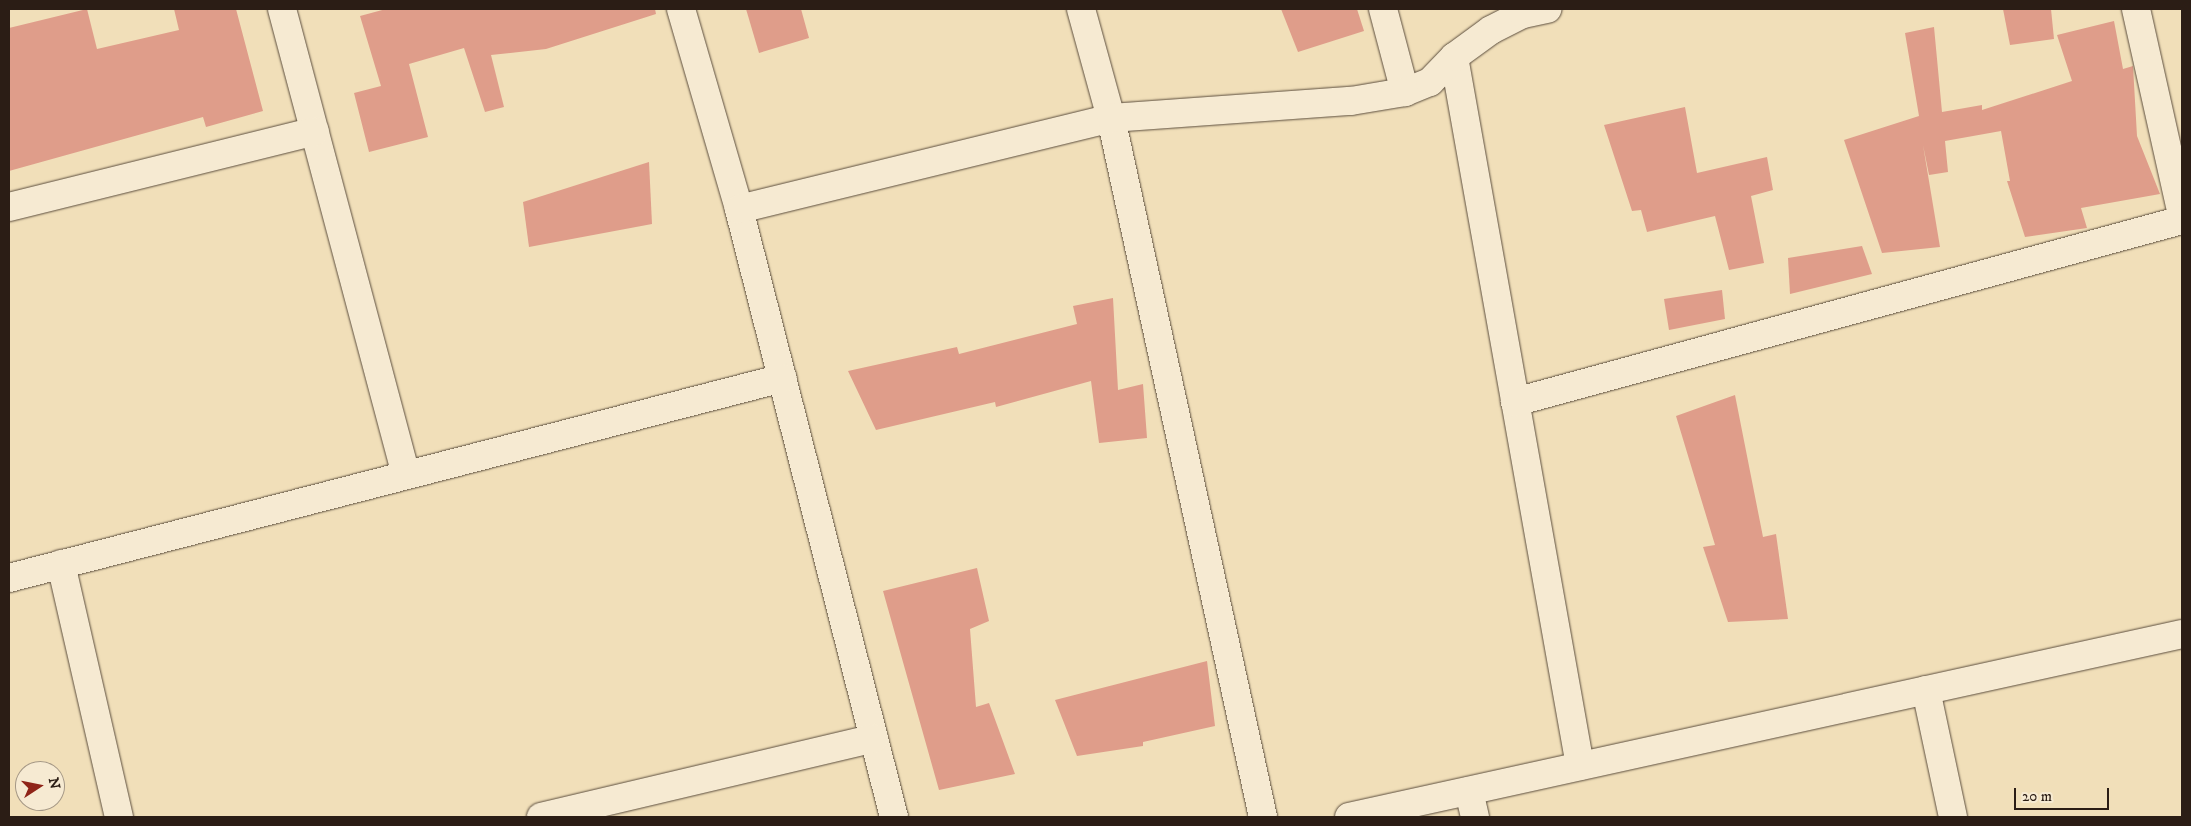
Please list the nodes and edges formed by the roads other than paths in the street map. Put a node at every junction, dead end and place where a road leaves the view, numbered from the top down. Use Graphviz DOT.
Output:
graph roads {
  1 [pos="282,9"];
  2 [pos="681,9"];
  3 [pos="1081,9"];
  4 [pos="1383,9"];
  5 [pos="1547,9"];
  6 [pos="2136,9"];
  7 [pos="1454,57"];
  8 [pos="1405,92"];
  9 [pos="1111,118"];
  10 [pos="314,132"];
  11 [pos="9,207"];
  12 [pos="739,209"];
  13 [pos="2182,214"];
  14 [pos="2182,220"];
  15 [pos="782,378"];
  16 [pos="1515,402"];
  17 [pos="406,475"];
  18 [pos="62,564"];
  19 [pos="9,578"];
  20 [pos="2182,634"];
  21 [pos="1926,690"];
  22 [pos="874,738"];
  23 [pos="1580,766"];
  24 [pos="1469,791"];
  25 [pos="118,817"];
  26 [pos="541,817"];
  27 [pos="894,817"];
  28 [pos="1263,817"];
  29 [pos="1349,817"];
  30 [pos="1475,817"];
  31 [pos="1954,817"];
  1 -- 10 [label="street"];
  2 -- 12 [label="street"];
  3 -- 9 [label="street"];
  4 -- 8 [label="street"];
  5 -- 7 [label="street"];
  6 -- 13 [label="street"];
  7 -- 8 [label="street"];
  7 -- 16 [label="street"];
  8 -- 9 [label="street"];
  9 -- 12 [label="street"];
  9 -- 28 [label="street"];
  10 -- 11 [label="street"];
  10 -- 17 [label="street"];
  12 -- 15 [label="street"];
  14 -- 16 [label="street"];
  15 -- 17 [label="street"];
  15 -- 22 [label="street"];
  16 -- 23 [label="street"];
  17 -- 18 [label="street"];
  18 -- 19 [label="street"];
  18 -- 25 [label="street"];
  20 -- 21 [label="street"];
  21 -- 23 [label="street"];
  21 -- 31 [label="street"];
  22 -- 26 [label="street"];
  22 -- 27 [label="street"];
  23 -- 24 [label="street"];
  24 -- 29 [label="street"];
  24 -- 30 [label="street"];
}
